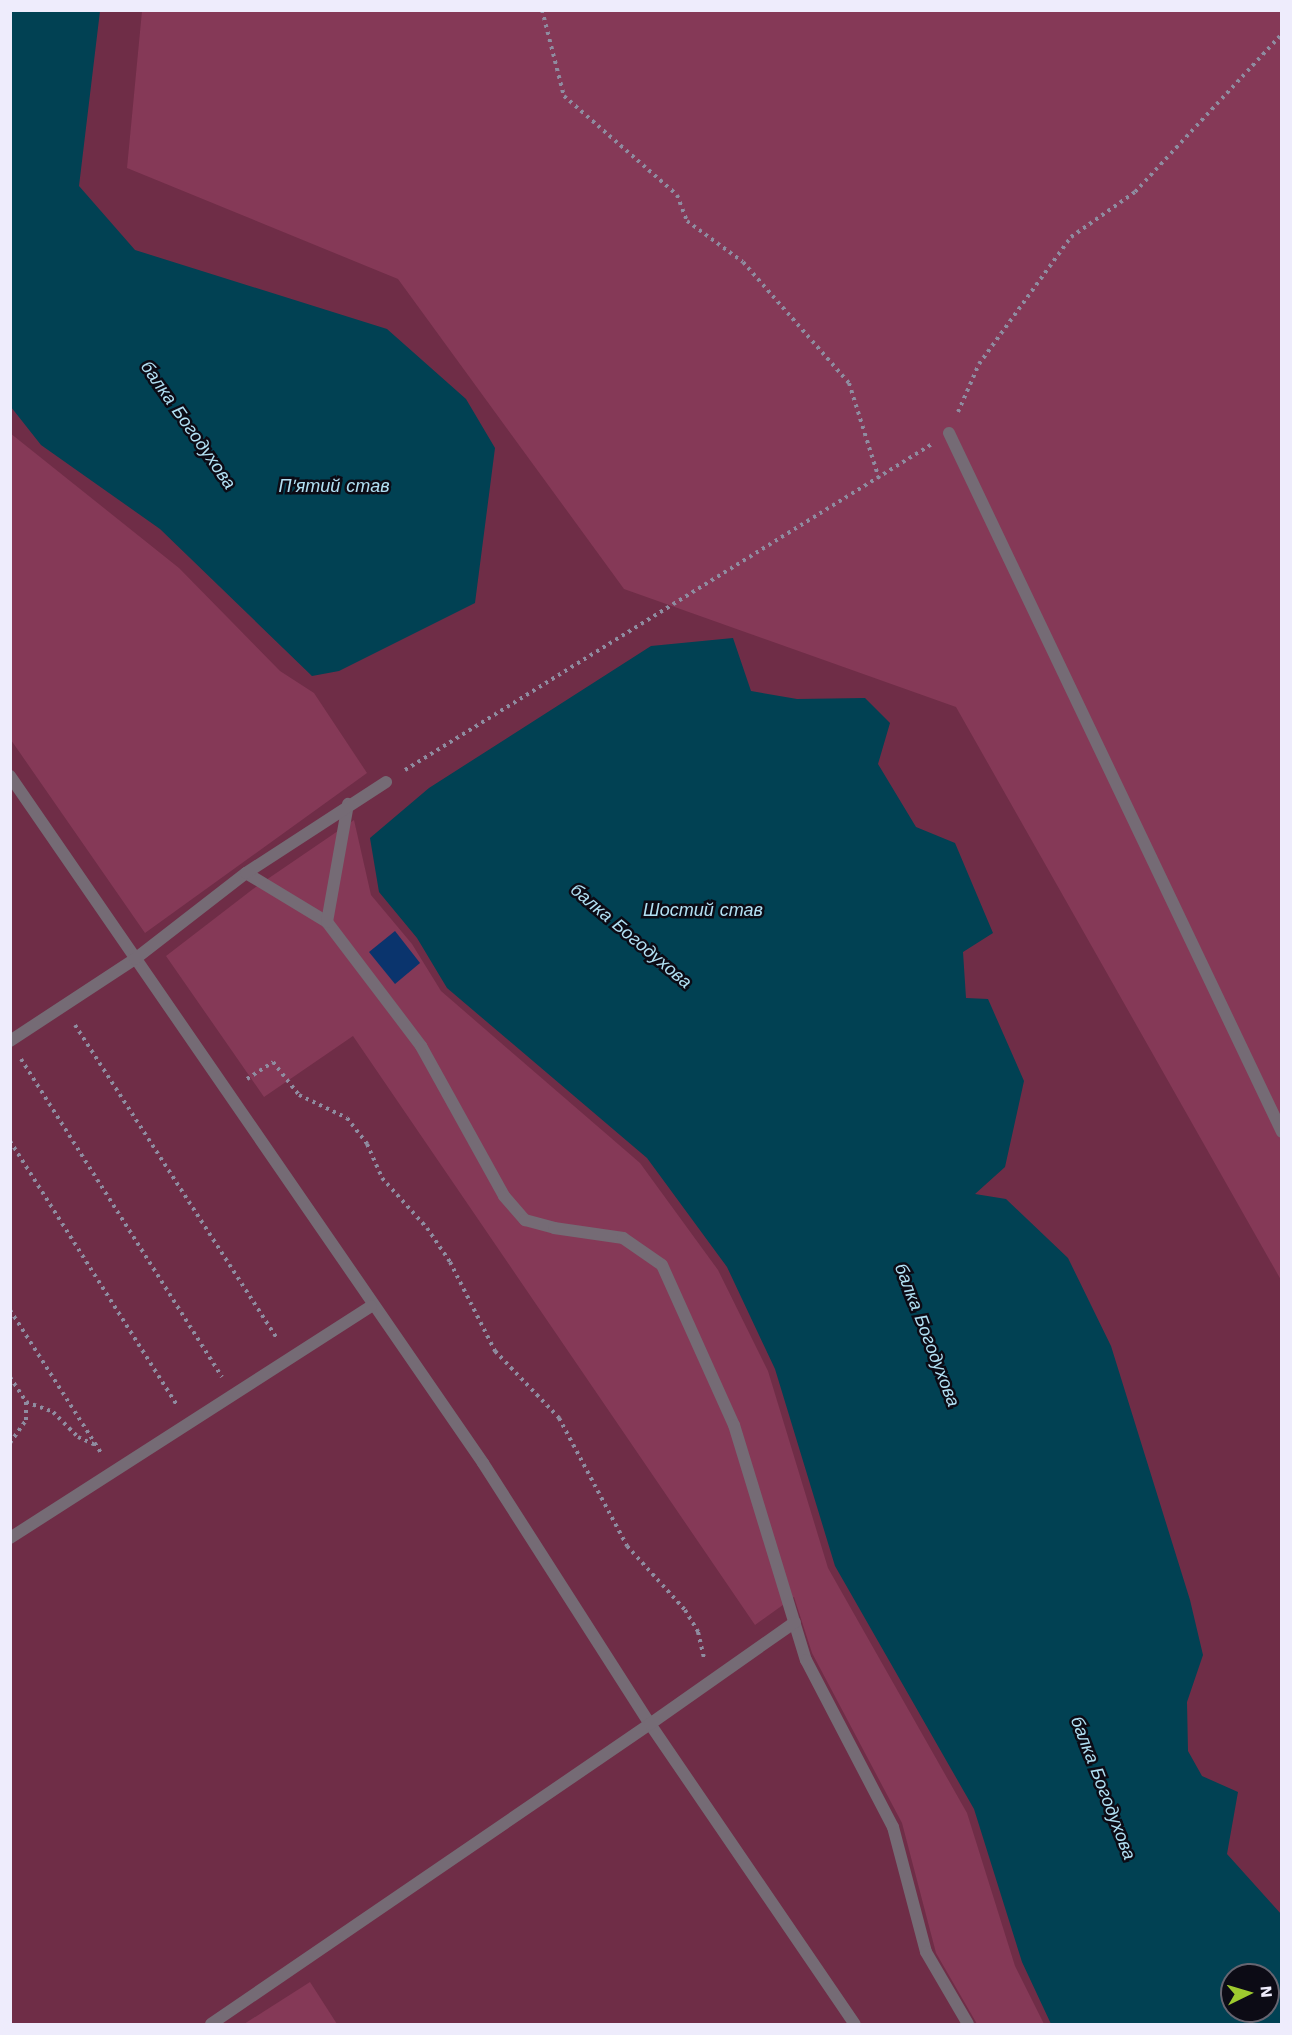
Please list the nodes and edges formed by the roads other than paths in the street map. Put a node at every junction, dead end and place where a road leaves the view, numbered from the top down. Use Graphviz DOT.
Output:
graph roads {
  1 [pos="949,434"];
  2 [pos="10,776"];
  3 [pos="386,782"];
  4 [pos="348,804"];
  5 [pos="246,873"];
  6 [pos="327,922"];
  7 [pos="135,958"];
  8 [pos="10,1041"];
  9 [pos="1281,1132"];
  10 [pos="371,1306"];
  11 [pos="10,1538"];
  12 [pos="795,1622"];
  13 [pos="650,1724"];
  14 [pos="211,2025"];
  15 [pos="855,2025"];
  16 [pos="968,2025"];
  1 -- 9 [label="street"];
  2 -- 7 [label="street"];
  3 -- 4 [label="street"];
  4 -- 5 [label="street"];
  4 -- 6 [label="street"];
  5 -- 6 [label="street"];
  5 -- 7 [label="street"];
  6 -- 12 [label="street"];
  7 -- 8 [label="street"];
  7 -- 10 [label="street"];
  10 -- 11 [label="street"];
  10 -- 13 [label="street"];
  12 -- 13 [label="street"];
  12 -- 16 [label="street"];
  13 -- 14 [label="street"];
  13 -- 15 [label="street"];
}
